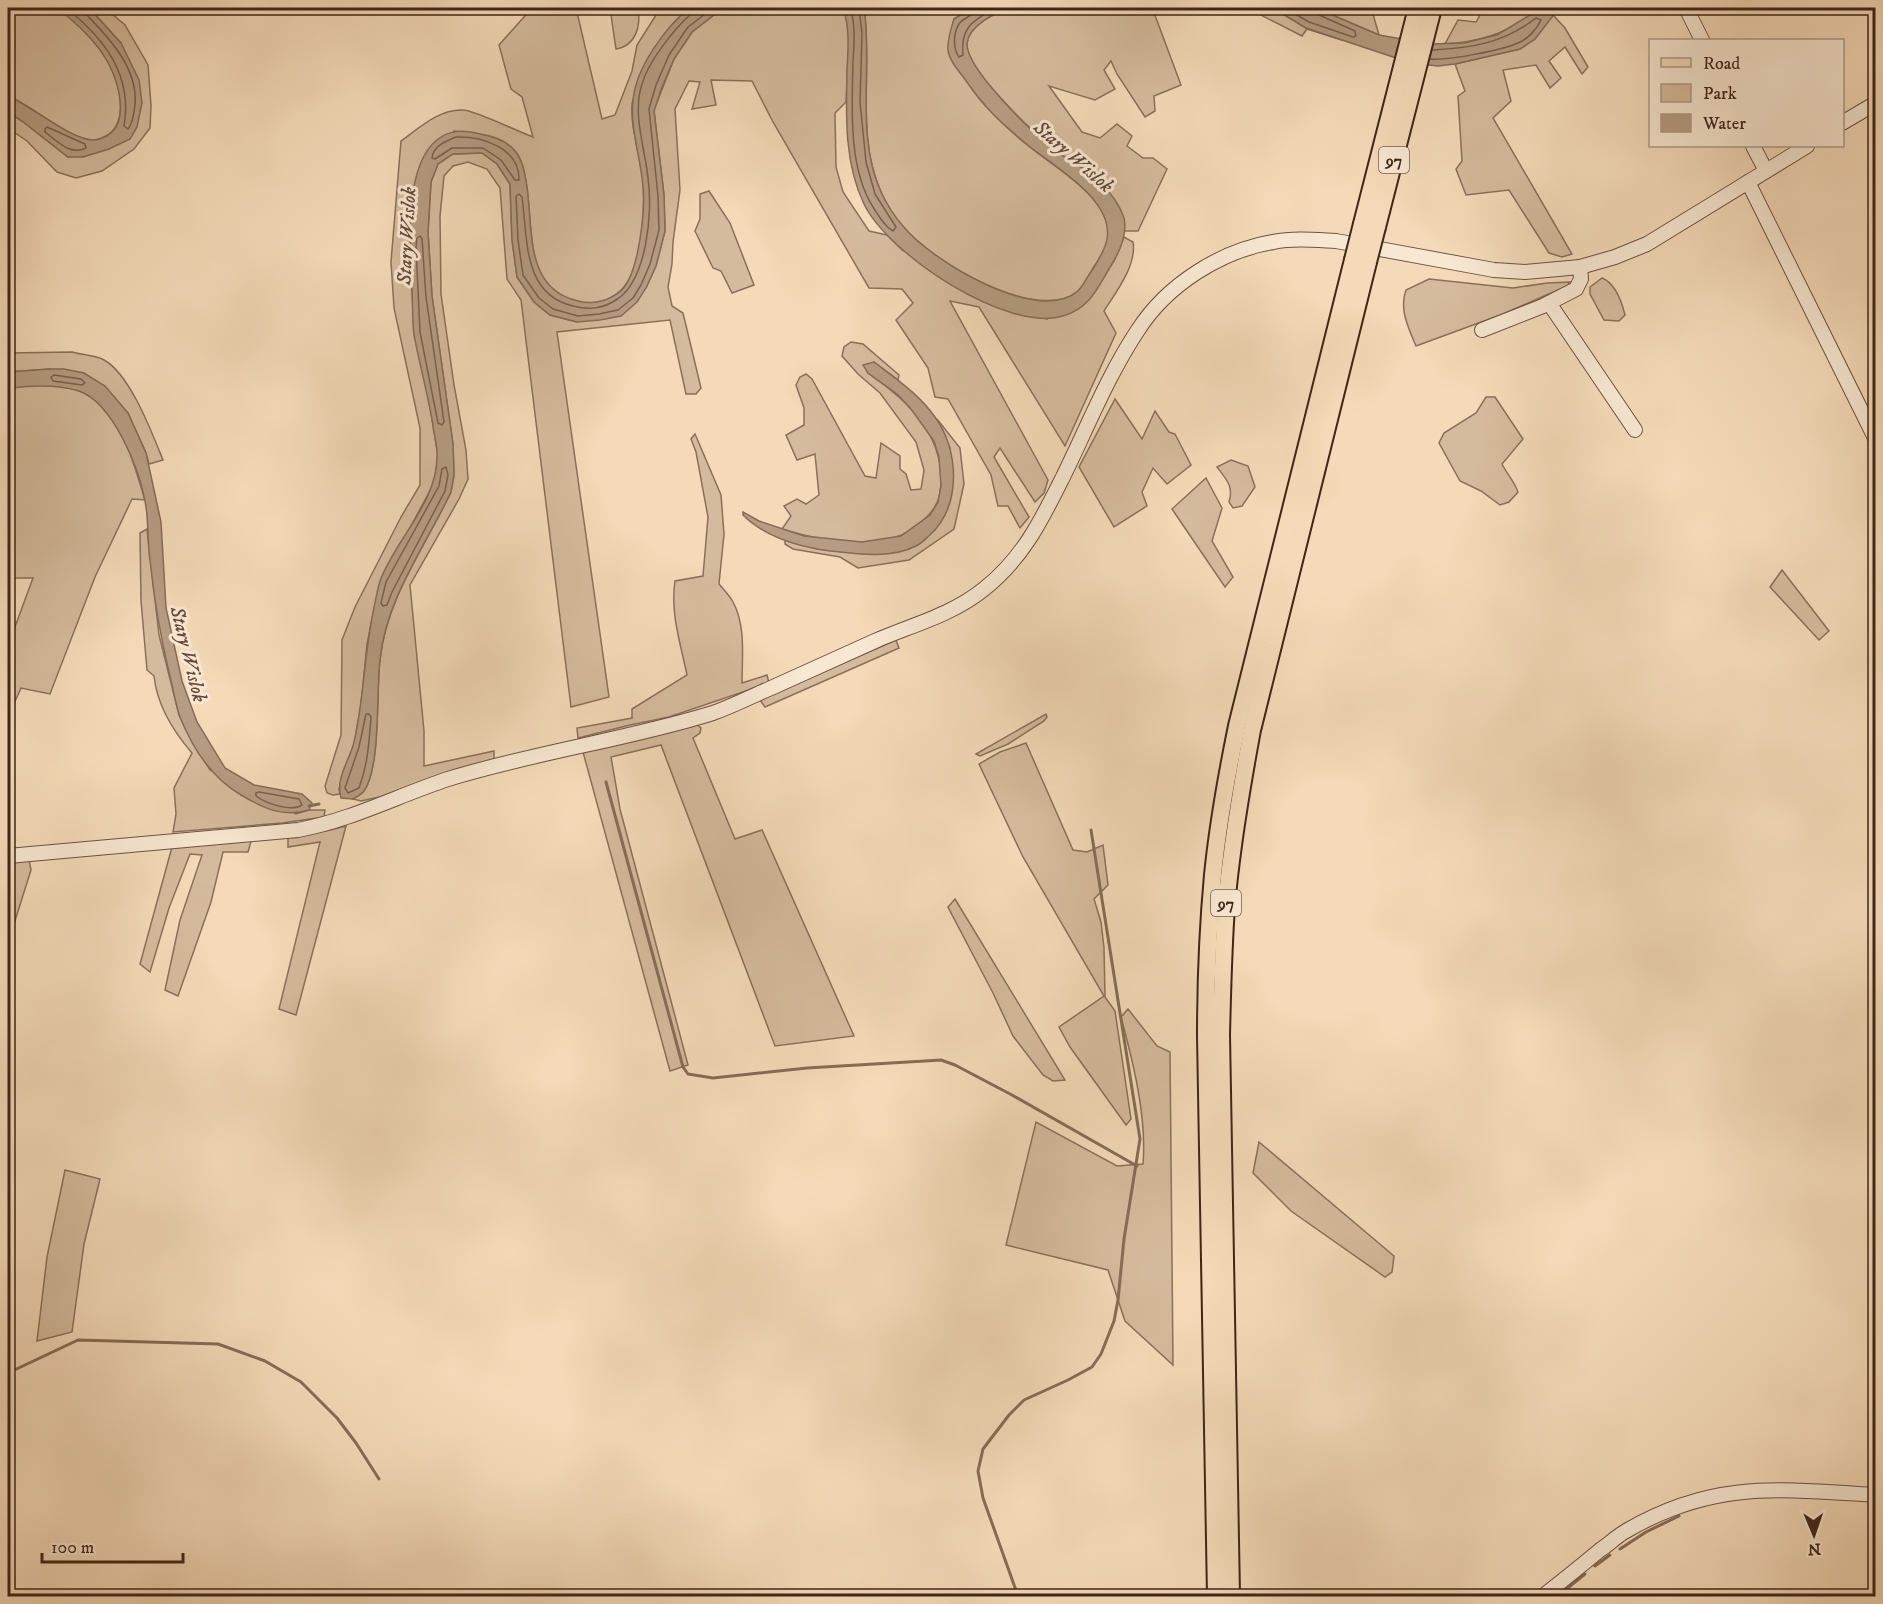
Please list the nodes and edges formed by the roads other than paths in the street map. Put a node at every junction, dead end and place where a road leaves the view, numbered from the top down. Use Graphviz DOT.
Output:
graph roads {
  1 [pos="1686,8"];
  2 [pos="1423,13"];
  3 [pos="1702,39"];
  4 [pos="1875,102"];
  5 [pos="1844,122"];
  6 [pos="1754,147"];
  7 [pos="1805,147"];
  8 [pos="1766,171"];
  9 [pos="1748,182"];
  10 [pos="1361,261"];
  11 [pos="1580,267"];
  12 [pos="1549,303"];
  13 [pos="1482,330"];
  14 [pos="1635,430"];
  15 [pos="1875,440"];
  16 [pos="8,856"];
  17 [pos="1875,1494"];
  18 [pos="1216,1596"];
  19 [pos="1231,1596"];
  20 [pos="1543,1596"];
  1 -- 3 [label="street"];
  2 -- 10 [label="main road, 97, bridge"];
  4 -- 5 [label="street"];
  6 -- 8 [label="street"];
  7 -- 8 [label="street"];
  8 -- 9 [label="street"];
  9 -- 11 [label="street"];
  9 -- 15 [label="street"];
  10 -- 18 [label="main road, 97"];
  10 -- 19 [label="main road, 97"];
  11 -- 12 [label="street"];
  11 -- 16 [label="street"];
  12 -- 13 [label="street"];
  12 -- 14 [label="street"];
  17 -- 20 [label="street"];
}
